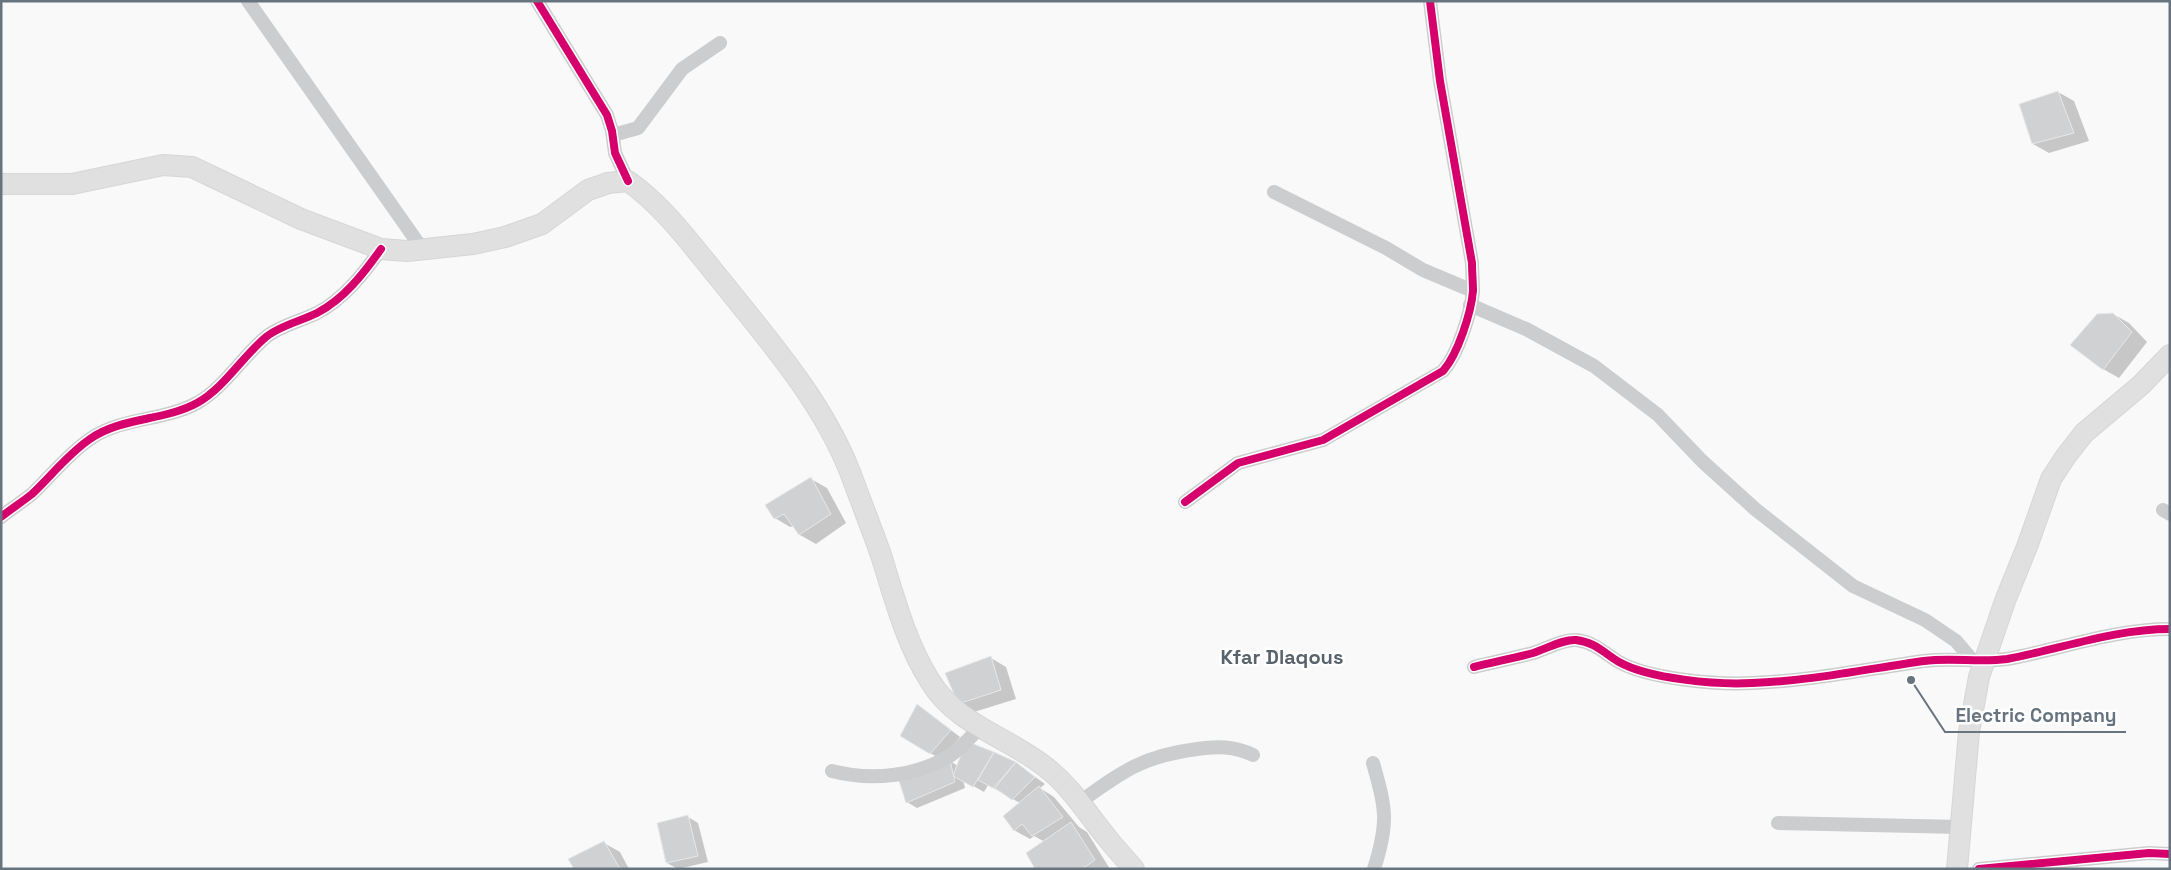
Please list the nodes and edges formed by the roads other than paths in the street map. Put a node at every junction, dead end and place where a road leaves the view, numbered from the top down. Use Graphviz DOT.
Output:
graph roads {
  1 [pos="248,1"];
  2 [pos="537,1"];
  3 [pos="1430,1"];
  4 [pos="720,43"];
  5 [pos="613,135"];
  6 [pos="628,180"];
  7 [pos="1,184"];
  8 [pos="1274,192"];
  9 [pos="381,249"];
  10 [pos="423,250"];
  11 [pos="1473,291"];
  12 [pos="1470,305"];
  13 [pos="2170,355"];
  14 [pos="1185,502"];
  15 [pos="1,517"];
  16 [pos="2170,628"];
  17 [pos="1978,661"];
  18 [pos="1474,667"];
  19 [pos="979,729"];
  20 [pos="1253,755"];
  21 [pos="1373,764"];
  22 [pos="832,771"];
  23 [pos="1080,802"];
  24 [pos="1778,823"];
  25 [pos="1961,827"];
  26 [pos="2170,854"];
  27 [pos="1134,869"];
  28 [pos="1374,869"];
  29 [pos="1957,869"];
  30 [pos="1980,869"];
  1 -- 10 [label="street"];
  2 -- 5 [label="street"];
  3 -- 11 [label="street"];
  4 -- 5 [label="street"];
  5 -- 6 [label="street"];
  6 -- 10 [label="main road"];
  6 -- 19 [label="main road"];
  7 -- 9 [label="main road"];
  8 -- 11 [label="street"];
  9 -- 10 [label="main road"];
  9 -- 15 [label="street"];
  11 -- 12 [label="street"];
  12 -- 14 [label="street"];
  12 -- 17 [label="street"];
  13 -- 17 [label="main road"];
  16 -- 17 [label="street"];
  17 -- 18 [label="street"];
  17 -- 25 [label="main road"];
  19 -- 22 [label="street"];
  19 -- 23 [label="main road"];
  20 -- 23 [label="street"];
  21 -- 28 [label="street"];
  23 -- 27 [label="main road"];
  24 -- 25 [label="street"];
  25 -- 29 [label="main road"];
  26 -- 30 [label="street"];
}
